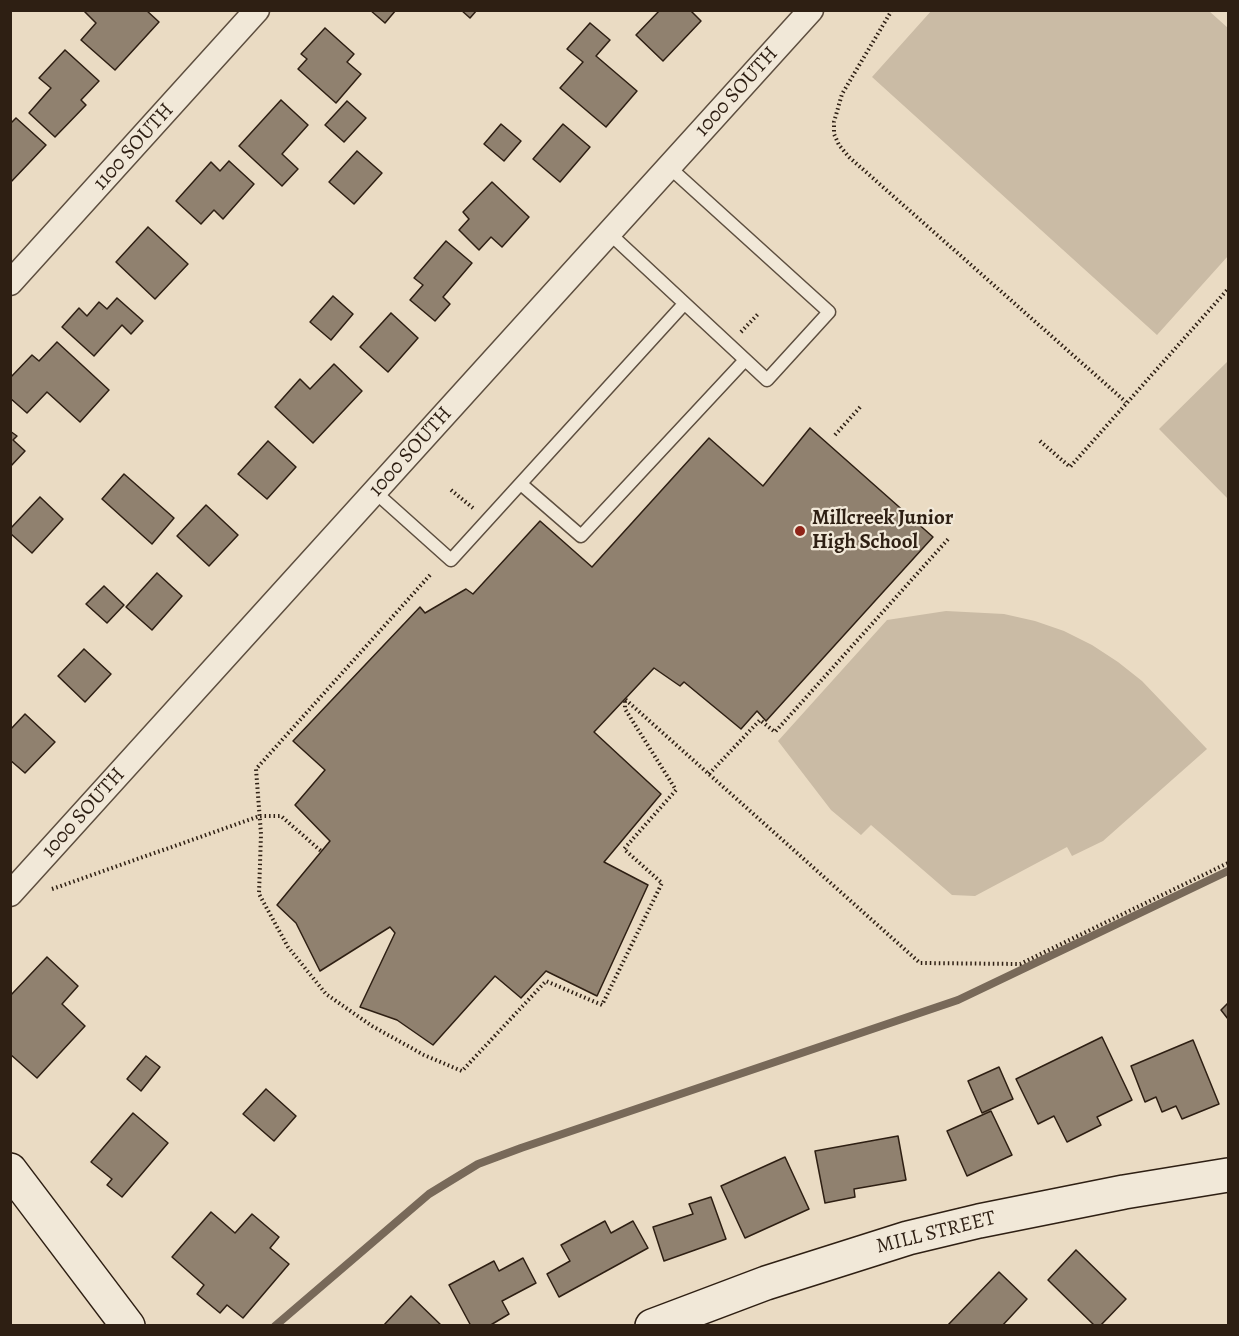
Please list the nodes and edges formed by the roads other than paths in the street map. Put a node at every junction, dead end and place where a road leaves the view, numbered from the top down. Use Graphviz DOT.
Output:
graph roads {
  1 [pos="257,10"];
  2 [pos="811,10"];
  3 [pos="669,167"];
  4 [pos="609,233"];
  5 [pos="10,283"];
  6 [pos="684,304"];
  7 [pos="745,360"];
  8 [pos="520,484"];
  9 [pos="375,492"];
  10 [pos="10,894"];
  11 [pos="10,1170"];
  12 [pos="1228,1175"];
  13 [pos="128,1326"];
  14 [pos="652,1326"];
  1 -- 5 [label="street, 1100 SOUTH"];
  2 -- 3 [label="street, 1000 SOUTH"];
  3 -- 4 [label="street, 1000 SOUTH"];
  3 -- 7 [label="lane"];
  4 -- 6 [label="lane"];
  4 -- 9 [label="street, 1000 SOUTH"];
  6 -- 7 [label="lane"];
  6 -- 8 [label="lane"];
  7 -- 8 [label="lane"];
  8 -- 9 [label="lane"];
  9 -- 10 [label="street, 1000 SOUTH"];
  11 -- 13 [label="street"];
  12 -- 14 [label="street, MILL STREET"];
}
